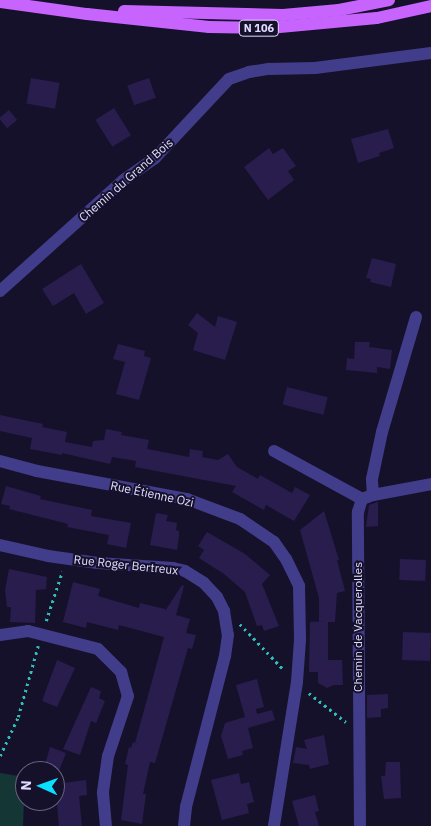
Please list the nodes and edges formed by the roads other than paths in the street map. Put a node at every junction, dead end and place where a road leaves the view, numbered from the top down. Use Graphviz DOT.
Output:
graph roads {
  1 [pos="389,0"];
  2 [pos="0,2"];
  3 [pos="431,6"];
  4 [pos="87,14"];
  5 [pos="431,53"];
  6 [pos="0,292"];
  7 [pos="416,317"];
  8 [pos="274,451"];
  9 [pos="0,461"];
  10 [pos="431,484"];
  11 [pos="368,497"];
  12 [pos="0,545"];
  13 [pos="0,635"];
  14 [pos="106,826"];
  15 [pos="184,826"];
  16 [pos="274,826"];
  17 [pos="360,826"];
  1 -- 4 [label="main road, N 106"];
  2 -- 4 [label="main road, N 106"];
  3 -- 4 [label="main road, N 106"];
  5 -- 6 [label="street, Chemin du Grand Bois"];
  7 -- 11 [label="street, Chemin de Vacquerolles"];
  8 -- 11 [label="street"];
  9 -- 16 [label="street, Rue Étienne Ozi"];
  10 -- 11 [label="street"];
  11 -- 17 [label="street, Chemin de Vacquerolles"];
  12 -- 15 [label="street, Rue Roger Bertreux"];
  13 -- 14 [label="street"];
}
